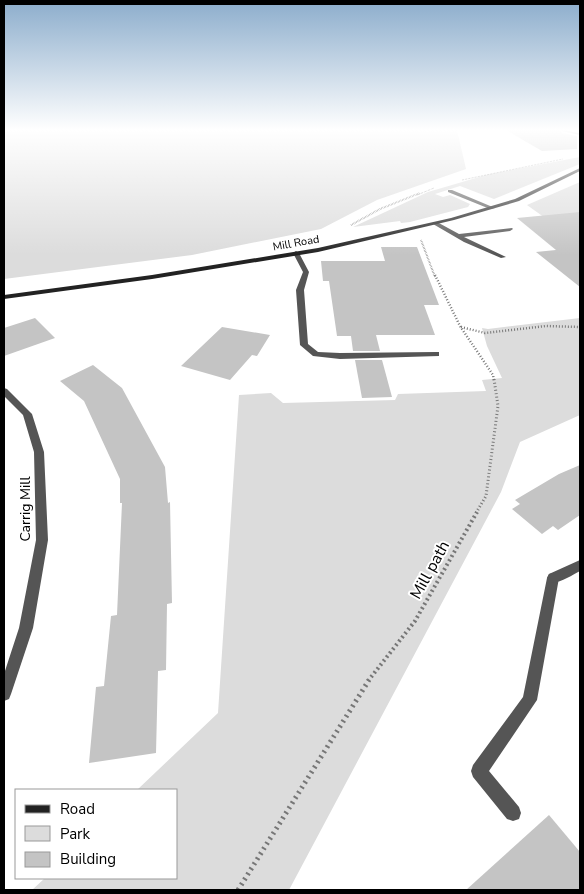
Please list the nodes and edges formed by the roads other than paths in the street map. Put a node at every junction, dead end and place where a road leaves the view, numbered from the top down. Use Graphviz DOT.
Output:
graph roads {
  1 [pos="576,172"];
  2 [pos="450,191"];
  3 [pos="492,208"];
  4 [pos="436,223"];
  5 [pos="510,229"];
  6 [pos="458,236"];
  7 [pos="296,254"];
  8 [pos="503,258"];
  9 [pos="4,297"];
  10 [pos="436,354"];
  11 [pos="4,391"];
  12 [pos="580,566"];
  13 [pos="4,694"];
  14 [pos="513,813"];
  1 -- 3 [label="main road, Mill Road"];
  2 -- 3 [label="street"];
  3 -- 4 [label="main road, Mill Road"];
  4 -- 6 [label="street"];
  4 -- 7 [label="main road, Mill Road"];
  5 -- 6 [label="street"];
  6 -- 8 [label="street"];
  7 -- 9 [label="main road, Mill Road"];
  7 -- 10 [label="street"];
  11 -- 13 [label="street, Carrig Mill"];
  12 -- 14 [label="street"];
}
